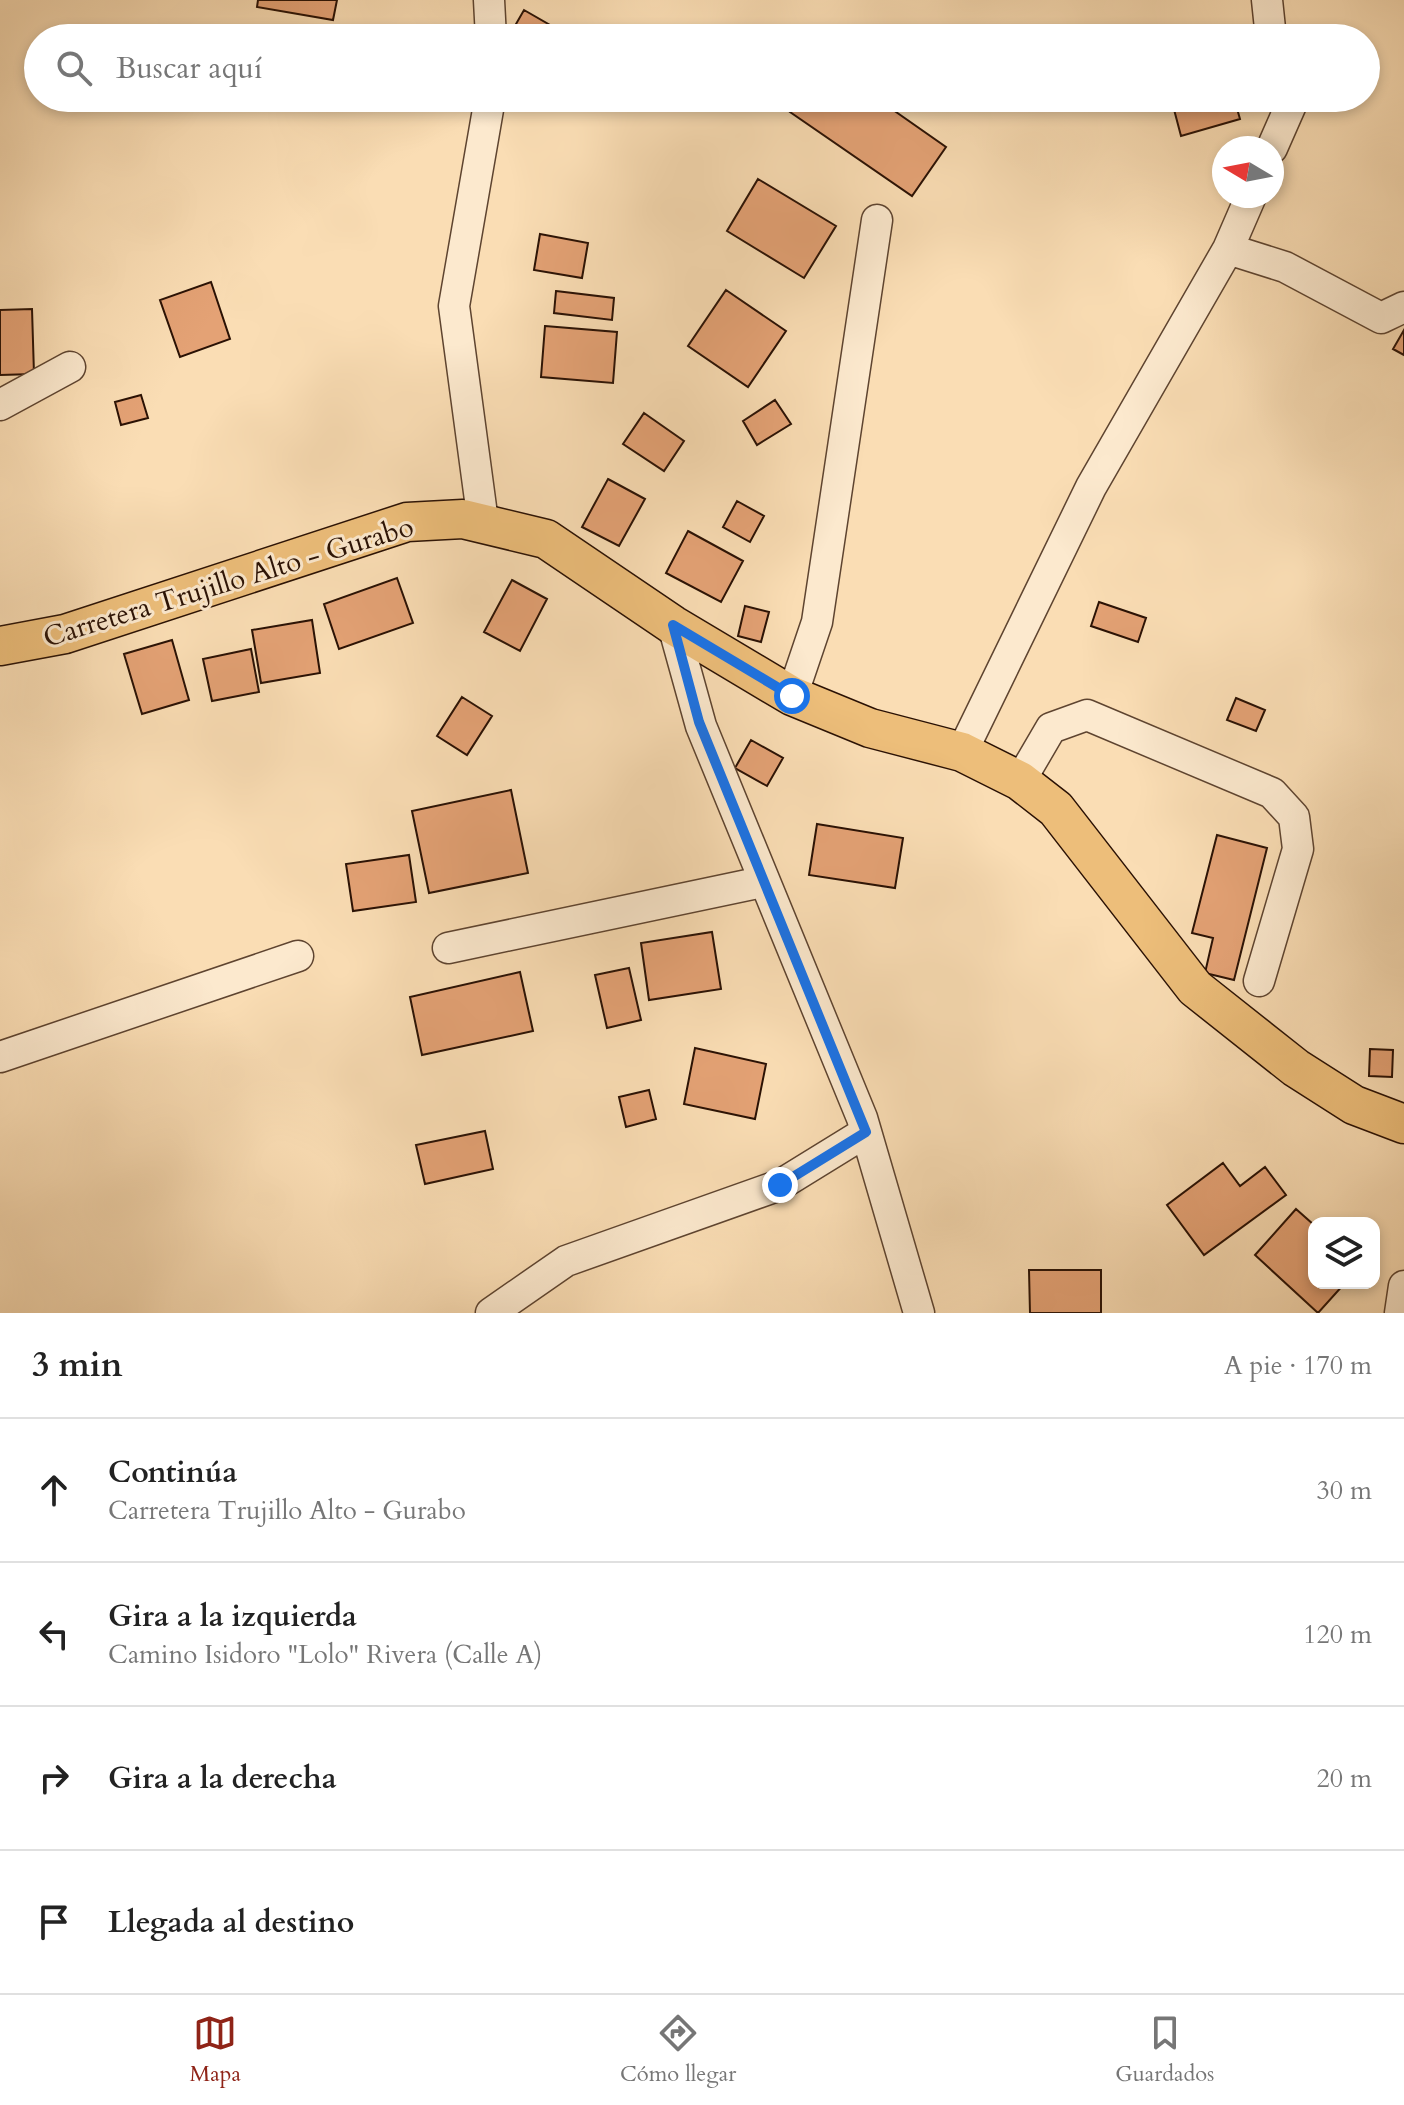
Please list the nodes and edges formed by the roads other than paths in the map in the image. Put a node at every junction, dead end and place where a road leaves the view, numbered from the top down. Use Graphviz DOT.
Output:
graph roads {
  1 [pos="489,0"];
  2 [pos="1267,0"];
  3 [pos="490,24"];
  4 [pos="1270,24"];
  5 [pos="488,112"];
  6 [pos="1288,112"];
  7 [pos="1277,136"];
  8 [pos="1246,208"];
  9 [pos="877,220"];
  10 [pos="1228,249"];
  11 [pos="1404,307"];
  12 [pos="70,367"];
  13 [pos="0,405"];
  14 [pos="483,522"];
  15 [pos="673,625"];
  16 [pos="0,630"];
  17 [pos="65,634"];
  18 [pos="0,646"];
  19 [pos="792,696"];
  20 [pos="962,752"];
  21 [pos="1020,781"];
  22 [pos="762,882"];
  23 [pos="448,948"];
  24 [pos="298,956"];
  25 [pos="1259,981"];
  26 [pos="0,1057"];
  27 [pos="1404,1124"];
  28 [pos="866,1132"];
  29 [pos="1404,1286"];
  30 [pos="491,1313"];
  31 [pos="919,1313"];
  32 [pos="1400,1313"];
  1 -- 3 [label="street"];
  2 -- 4 [label="street"];
  5 -- 14 [label="street"];
  6 -- 7 [label="street"];
  8 -- 10 [label="street"];
  9 -- 19 [label="street"];
  10 -- 11 [label="street"];
  10 -- 20 [label="street"];
  12 -- 13 [label="street"];
  14 -- 15 [label="main road, Carretera Trujillo Alto - Gurabo"];
  14 -- 17 [label="main road, Carretera Trujillo Alto - Gurabo"];
  15 -- 19 [label="main road, Carretera Trujillo Alto - Gurabo"];
  15 -- 22 [label="street"];
  16 -- 17 [label="street"];
  17 -- 18 [label="main road, Carretera Trujillo Alto - Gurabo"];
  19 -- 20 [label="main road, Carretera Trujillo Alto - Gurabo"];
  20 -- 21 [label="main road, Carretera Trujillo Alto - Gurabo"];
  21 -- 25 [label="street"];
  21 -- 27 [label="main road, Carretera Trujillo Alto - Gurabo"];
  22 -- 23 [label="street"];
  22 -- 28 [label="street"];
  24 -- 26 [label="street"];
  28 -- 30 [label="street"];
  28 -- 31 [label="street"];
  29 -- 32 [label="street"];
}
